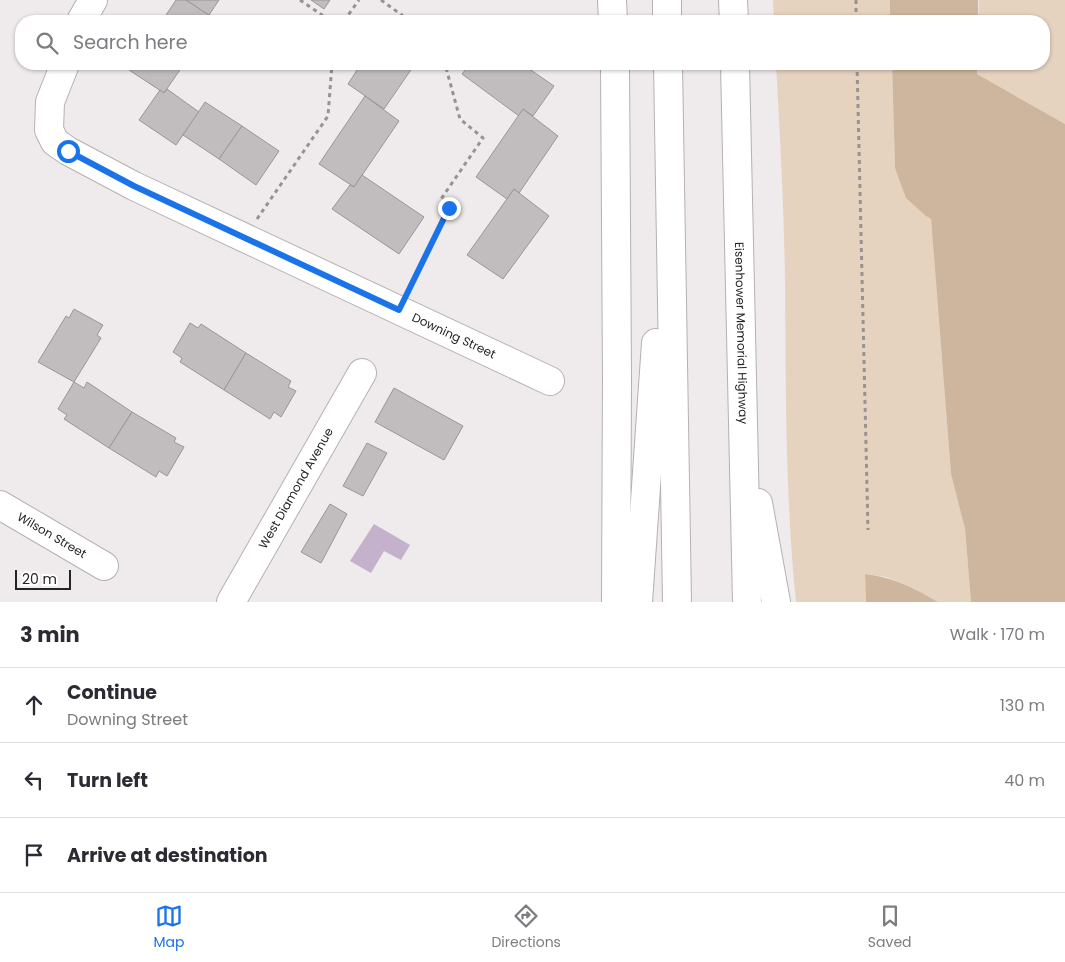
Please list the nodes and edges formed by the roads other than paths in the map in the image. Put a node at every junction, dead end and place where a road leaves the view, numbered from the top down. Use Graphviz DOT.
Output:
graph roads {
  1 [pos="94,0"];
  2 [pos="612,0"];
  3 [pos="667,0"];
  4 [pos="733,0"];
  5 [pos="85,15"];
  6 [pos="613,15"];
  7 [pos="667,15"];
  8 [pos="734,15"];
  9 [pos="63,70"];
  10 [pos="615,70"];
  11 [pos="668,70"];
  12 [pos="735,70"];
  13 [pos="669,174"];
  14 [pos="362,373"];
  15 [pos="550,381"];
  16 [pos="743,420"];
  17 [pos="0,505"];
  18 [pos="104,566"];
  19 [pos="231,602"];
  20 [pos="616,602"];
  21 [pos="638,602"];
  22 [pos="677,602"];
  23 [pos="747,602"];
  24 [pos="776,602"];
  1 -- 5 [label="main road"];
  2 -- 6 [label="main road"];
  3 -- 7 [label="main road"];
  4 -- 8 [label="main road"];
  9 -- 15 [label="main road, Downing Street"];
  10 -- 20 [label="main road"];
  11 -- 13 [label="main road"];
  12 -- 16 [label="main road, Eisenhower Memorial Highway"];
  13 -- 21 [label="main road"];
  13 -- 22 [label="main road"];
  14 -- 19 [label="main road, West Diamond Avenue"];
  16 -- 23 [label="main road, Eisenhower Memorial Highway"];
  16 -- 24 [label="main road"];
  17 -- 18 [label="main road, Wilson Street"];
}
